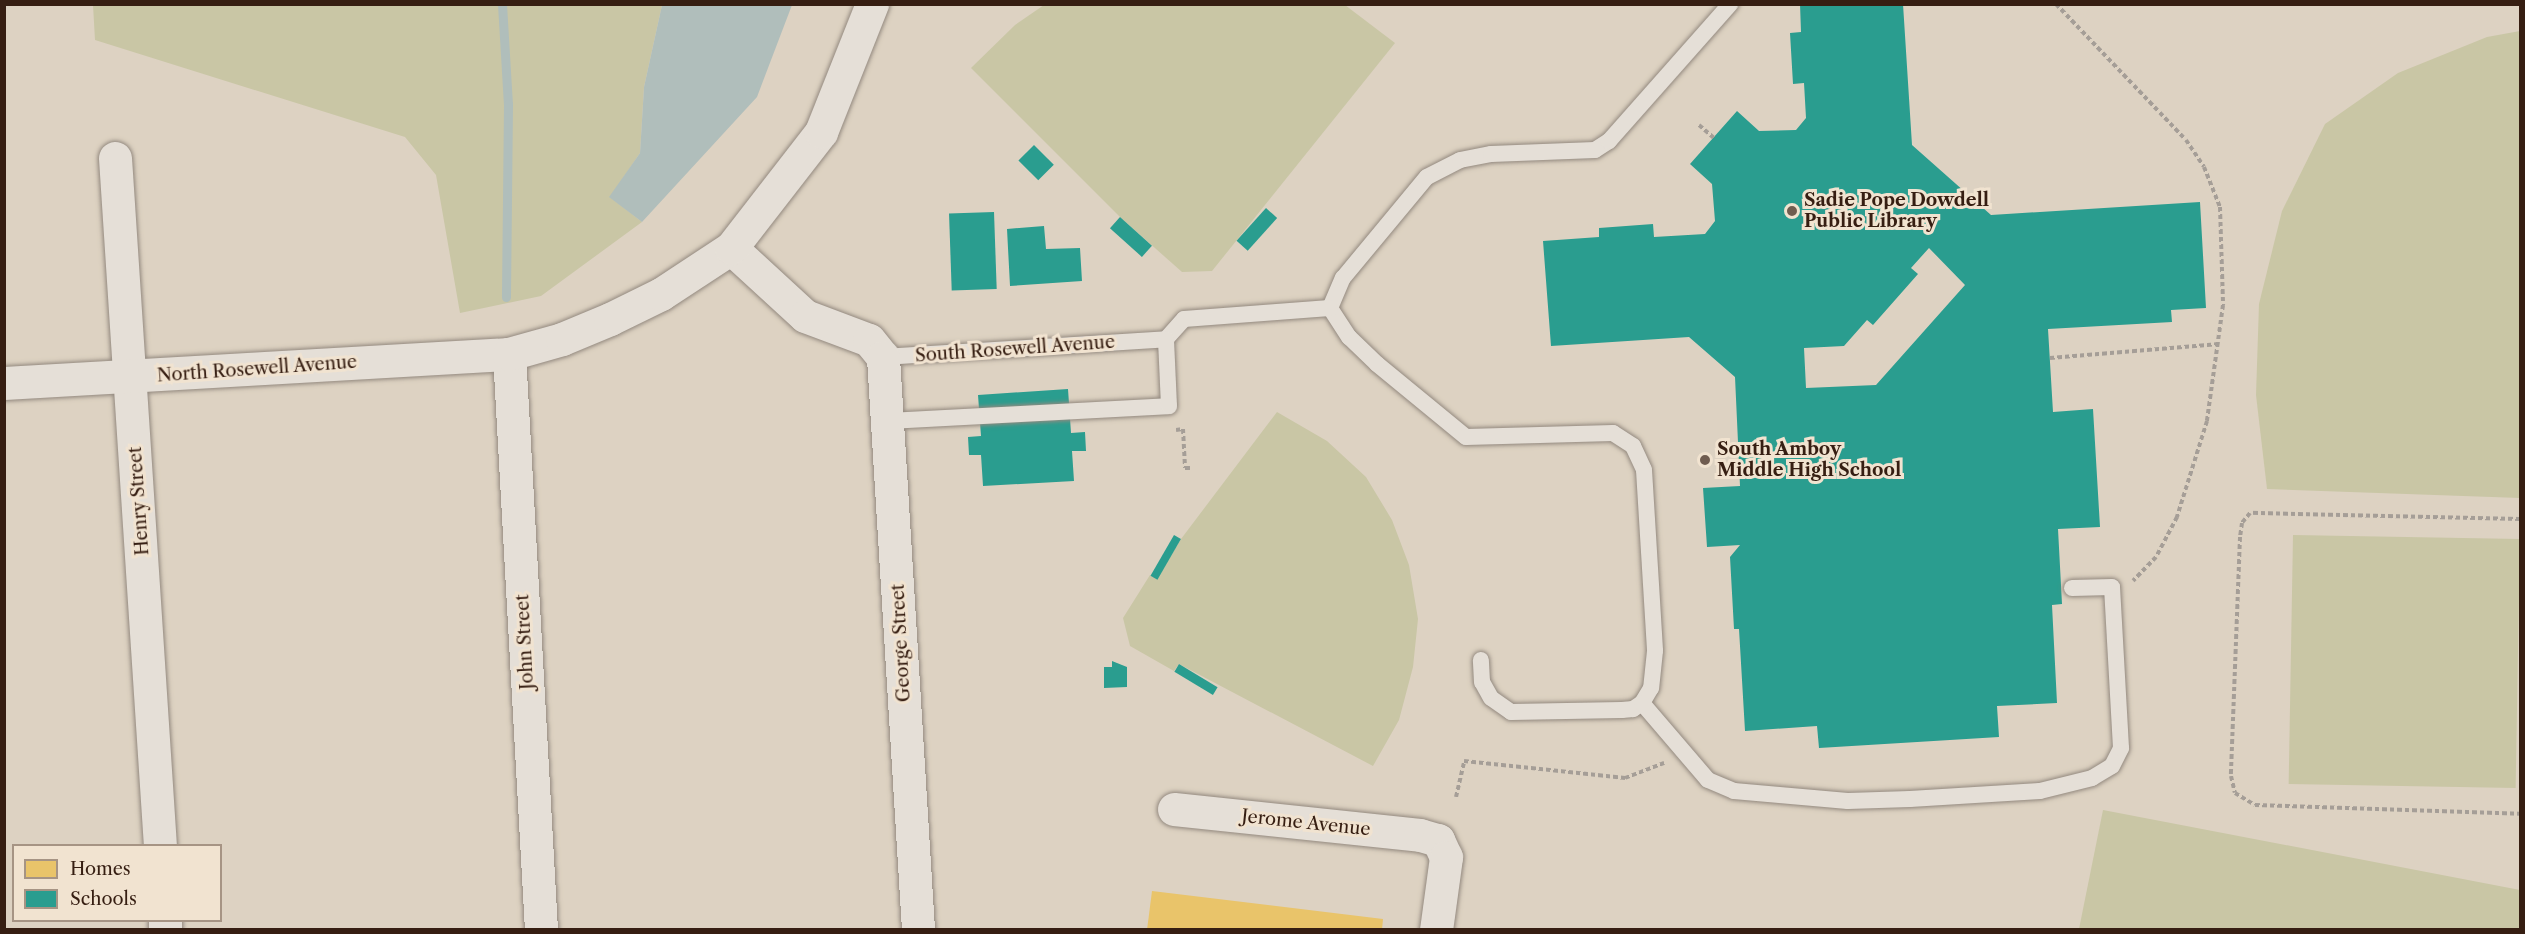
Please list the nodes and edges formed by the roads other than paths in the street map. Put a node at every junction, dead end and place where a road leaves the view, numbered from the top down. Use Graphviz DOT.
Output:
graph roads {
  1 [pos="872,4"];
  2 [pos="1730,4"];
  3 [pos="115,158"];
  4 [pos="731,248"];
  5 [pos="1330,308"];
  6 [pos="1166,339"];
  7 [pos="508,354"];
  8 [pos="883,357"];
  9 [pos="130,377"];
  10 [pos="4,383"];
  11 [pos="888,421"];
  12 [pos="2072,588"];
  13 [pos="1481,660"];
  14 [pos="1642,703"];
  15 [pos="1174,809"];
  16 [pos="160,844"];
  17 [pos="541,930"];
  18 [pos="918,930"];
  19 [pos="1436,930"];
  1 -- 4 [label="street, North Rosewell Avenue"];
  2 -- 5 [label="lane"];
  3 -- 9 [label="street, Henry Street"];
  4 -- 7 [label="street, North Rosewell Avenue"];
  4 -- 8 [label="street"];
  5 -- 6 [label="lane"];
  5 -- 14 [label="lane"];
  6 -- 8 [label="lane, South Rosewell Avenue"];
  6 -- 11 [label="lane"];
  7 -- 9 [label="street, North Rosewell Avenue"];
  7 -- 17 [label="street, John Street"];
  8 -- 11 [label="street, George Street"];
  9 -- 10 [label="street, North Rosewell Avenue"];
  9 -- 16 [label="street, Henry Street"];
  11 -- 18 [label="street, George Street"];
  12 -- 14 [label="lane"];
  13 -- 14 [label="lane"];
  15 -- 19 [label="street, Jerome Avenue"];
}
